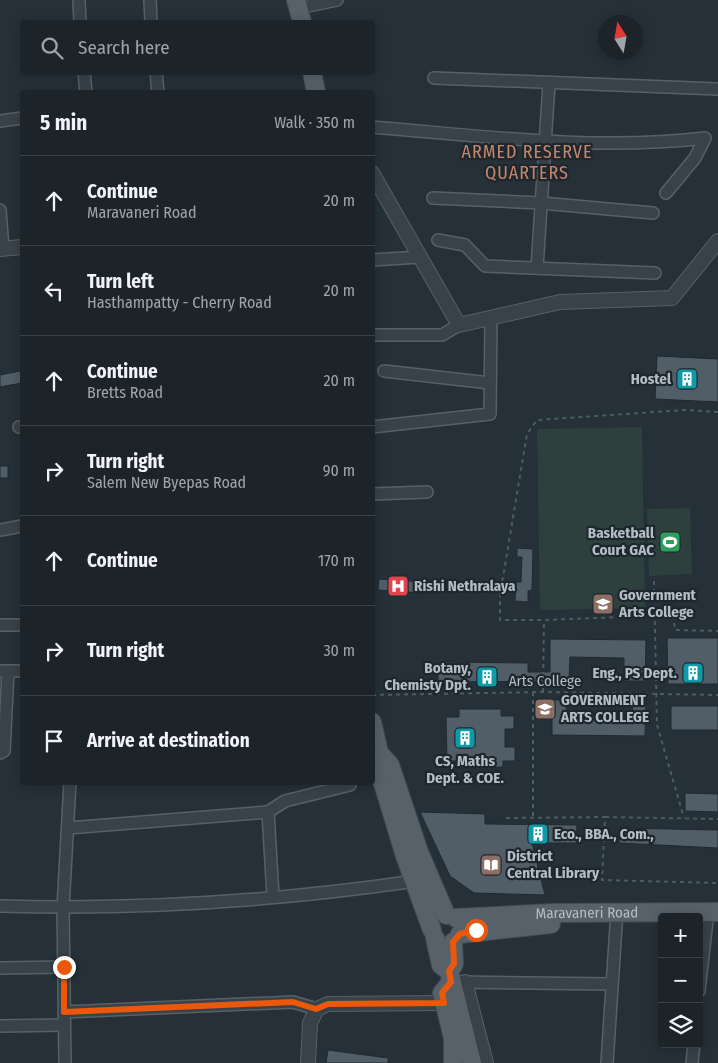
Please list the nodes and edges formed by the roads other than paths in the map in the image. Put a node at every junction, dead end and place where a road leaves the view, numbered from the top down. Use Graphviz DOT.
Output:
graph roads {
  1 [pos="79,0"];
  2 [pos="150,0"];
  3 [pos="337,0"];
  4 [pos="299,10"];
  5 [pos="80,20"];
  6 [pos="152,20"];
  7 [pos="84,75"];
  8 [pos="156,75"];
  9 [pos="313,75"];
  10 [pos="434,78"];
  11 [pos="549,83"];
  12 [pos="718,89"];
  13 [pos="86,90"];
  14 [pos="158,90"];
  15 [pos="316,90"];
  16 [pos="20,118"];
  17 [pos="0,121"];
  18 [pos="375,127"];
  19 [pos="545,141"];
  20 [pos="375,178"];
  21 [pos="666,193"];
  22 [pos="433,198"];
  23 [pos="541,203"];
  24 [pos="0,210"];
  25 [pos="653,213"];
  26 [pos="438,240"];
  27 [pos="718,241"];
  28 [pos="20,247"];
  29 [pos="1,249"];
  30 [pos="420,257"];
  31 [pos="375,260"];
  32 [pos="537,268"];
  33 [pos="655,273"];
  34 [pos="491,318"];
  35 [pos="459,325"];
  36 [pos="375,335"];
  37 [pos="384,370"];
  38 [pos="490,383"];
  39 [pos="375,427"];
  40 [pos="427,492"];
  41 [pos="375,494"];
  42 [pos="20,526"];
  43 [pos="0,530"];
  44 [pos="0,625"];
  45 [pos="20,625"];
  46 [pos="4,671"];
  47 [pos="20,671"];
  48 [pos="375,735"];
  49 [pos="0,753"];
  50 [pos="379,753"];
  51 [pos="70,785"];
  52 [pos="350,786"];
  53 [pos="268,812"];
  54 [pos="68,828"];
  55 [pos="415,881"];
  56 [pos="274,896"];
  57 [pos="0,906"];
  58 [pos="63,908"];
  59 [pos="616,917"];
  60 [pos="710,919"];
  61 [pos="658,922"];
  62 [pos="454,927"];
  63 [pos="433,934"];
  64 [pos="703,965"];
  65 [pos="64,967"];
  66 [pos="0,968"];
  67 [pos="611,984"];
  68 [pos="452,986"];
  69 [pos="316,1009"];
  70 [pos="64,1012"];
  71 [pos="64,1025"];
  72 [pos="0,1026"];
  73 [pos="453,1038"];
  74 [pos="694,1048"];
  75 [pos="65,1063"];
  76 [pos="308,1063"];
  77 [pos="453,1063"];
  78 [pos="460,1063"];
  79 [pos="472,1063"];
  80 [pos="486,1063"];
  81 [pos="607,1063"];
  82 [pos="692,1063"];
  1 -- 5 [label="street"];
  2 -- 6 [label="street"];
  3 -- 4 [label="street"];
  7 -- 13 [label="street"];
  8 -- 14 [label="street"];
  9 -- 15 [label="main road"];
  10 -- 11 [label="street"];
  11 -- 12 [label="street"];
  11 -- 19 [label="street"];
  16 -- 17 [label="street"];
  18 -- 19 [label="street"];
  19 -- 21 [label="street"];
  19 -- 23 [label="street"];
  20 -- 30 [label="street"];
  22 -- 23 [label="street"];
  23 -- 25 [label="street"];
  23 -- 32 [label="street"];
  24 -- 29 [label="street"];
  26 -- 32 [label="street"];
  27 -- 34 [label="street"];
  28 -- 29 [label="street"];
  30 -- 31 [label="street"];
  30 -- 35 [label="street"];
  32 -- 33 [label="street"];
  34 -- 35 [label="street"];
  34 -- 38 [label="street"];
  35 -- 36 [label="street"];
  37 -- 38 [label="street"];
  38 -- 39 [label="street"];
  40 -- 41 [label="street"];
  42 -- 43 [label="street"];
  44 -- 45 [label="street"];
  46 -- 47 [label="street"];
  46 -- 49 [label="street"];
  48 -- 50 [label="main road"];
  50 -- 55 [label="main road"];
  50 -- 62 [label="main road"];
  51 -- 54 [label="street"];
  52 -- 53 [label="street"];
  53 -- 54 [label="street"];
  53 -- 56 [label="street"];
  54 -- 58 [label="street"];
  55 -- 56 [label="street"];
  55 -- 63 [label="main road"];
  56 -- 58 [label="street"];
  57 -- 58 [label="street"];
  58 -- 65 [label="street"];
  59 -- 60 [label="main road, Maravaneri Road"];
  59 -- 61 [label="main road, Maravaneri Road"];
  59 -- 62 [label="main road, Maravaneri Road"];
  59 -- 67 [label="street"];
  60 -- 64 [label="street"];
  62 -- 63 [label="main road, Maravaneri Road"];
  62 -- 63 [label="main road"];
  62 -- 68 [label="main road"];
  63 -- 68 [label="main road"];
  65 -- 66 [label="street"];
  65 -- 70 [label="street"];
  67 -- 68 [label="street"];
  67 -- 81 [label="street"];
  68 -- 69 [label="street"];
  68 -- 73 [label="main road"];
  68 -- 79 [label="main road"];
  68 -- 80 [label="street"];
  69 -- 70 [label="street"];
  69 -- 76 [label="street"];
  70 -- 71 [label="street"];
  71 -- 72 [label="street"];
  71 -- 75 [label="street"];
  73 -- 77 [label="main road"];
  73 -- 78 [label="street"];
  74 -- 82 [label="street"];
}
